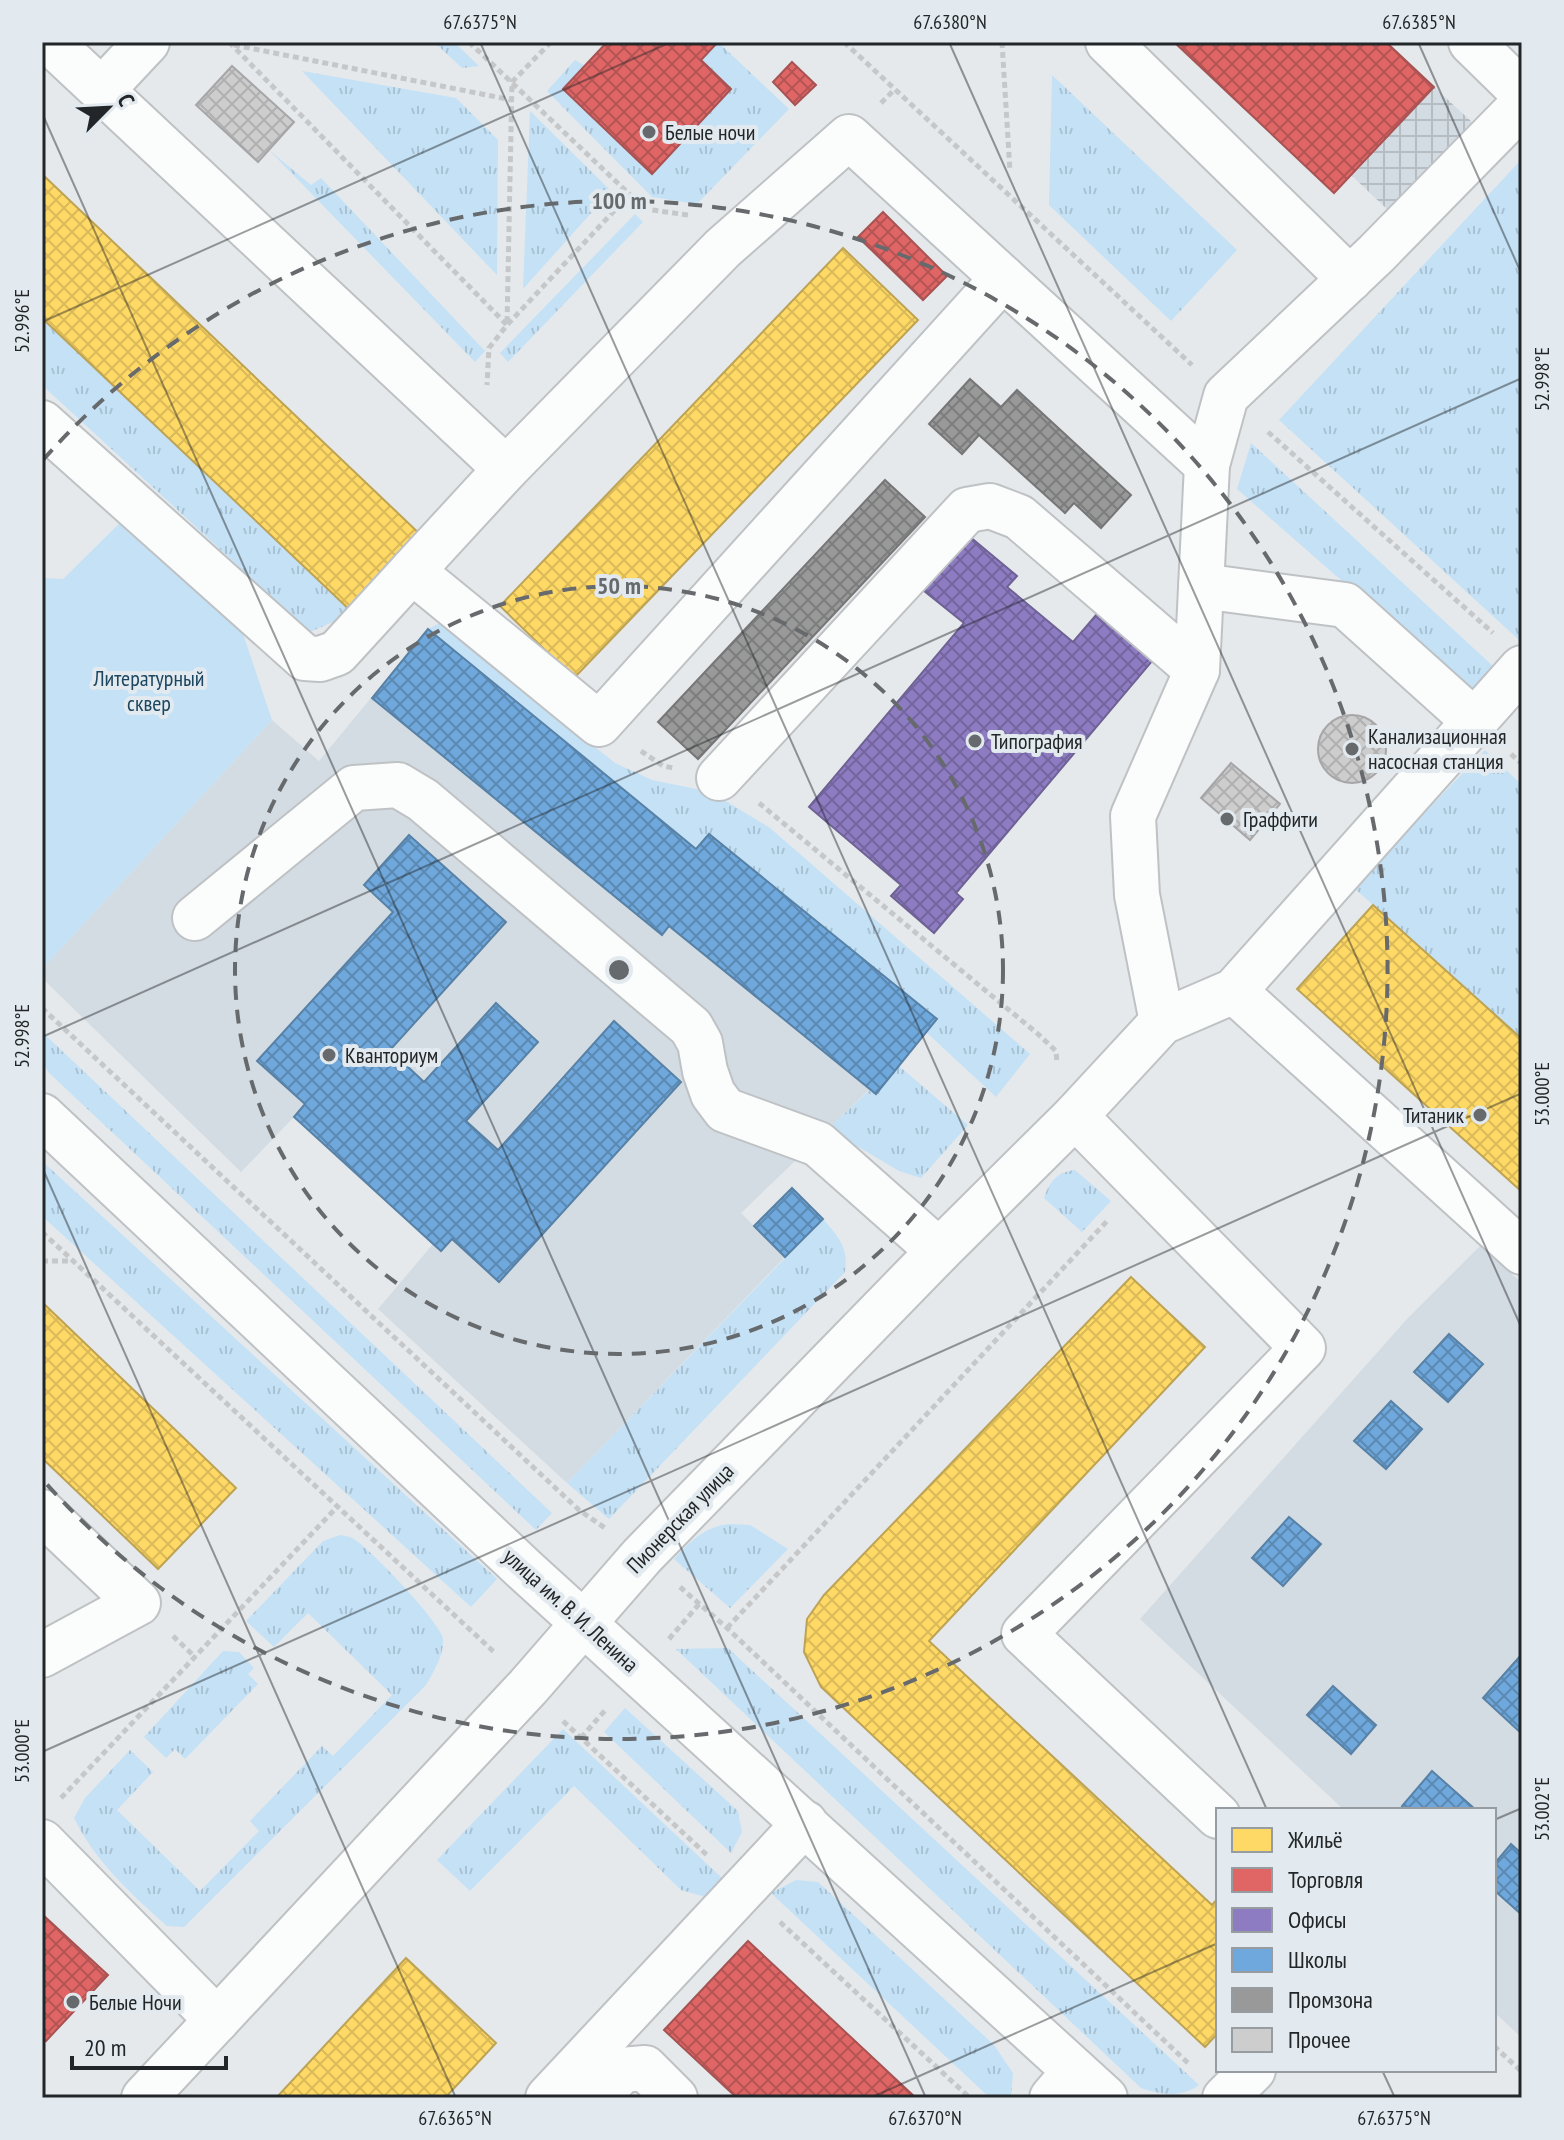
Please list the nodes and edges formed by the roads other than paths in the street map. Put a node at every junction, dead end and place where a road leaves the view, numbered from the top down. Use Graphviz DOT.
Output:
graph roads {
  1 [pos="50,42"];
  2 [pos="147,42"];
  3 [pos="1108,42"];
  4 [pos="1471,42"];
  5 [pos="102,90"];
  6 [pos="1522,92"];
  7 [pos="1522,105"];
  8 [pos="1003,278"];
  9 [pos="1350,279"];
  10 [pos="42,423"];
  11 [pos="1207,465"];
  12 [pos="506,469"];
  13 [pos="412,571"];
  14 [pos="1201,586"];
  15 [pos="1511,654"];
  16 [pos="1197,670"];
  17 [pos="1474,721"];
  18 [pos="719,778"];
  19 [pos="195,918"];
  20 [pos="1240,984"];
  21 [pos="1162,1022"];
  22 [pos="42,1116"];
  23 [pos="1075,1116"];
  24 [pos="1507,1239"];
  25 [pos="939,1251"];
  26 [pos="42,1512"];
  27 [pos="584,1623"];
  28 [pos="42,1655"];
  29 [pos="1216,1814"];
  30 [pos="805,1823"];
  31 [pos="48,1824"];
  32 [pos="217,2020"];
  33 [pos="605,2071"];
  34 [pos="1251,2072"];
  35 [pos="1077,2089"];
  36 [pos="144,2098"];
  37 [pos="548,2098"];
  38 [pos="675,2098"];
  39 [pos="1225,2098"];
  1 -- 5 [label="street"];
  2 -- 5 [label="street"];
  3 -- 9 [label="street"];
  4 -- 6 [label="street"];
  5 -- 12 [label="street"];
  7 -- 9 [label="street"];
  8 -- 11 [label="street"];
  8 -- 12 [label="street"];
  8 -- 13 [label="street"];
  9 -- 11 [label="street"];
  10 -- 13 [label="street"];
  11 -- 14 [label="street"];
  12 -- 13 [label="street"];
  14 -- 16 [label="street"];
  14 -- 17 [label="street"];
  15 -- 17 [label="street"];
  16 -- 18 [label="street"];
  16 -- 21 [label="street"];
  17 -- 20 [label="street"];
  19 -- 25 [label="street"];
  20 -- 21 [label="street, Пионерская улица"];
  20 -- 24 [label="street"];
  21 -- 23 [label="street, Пионерская улица"];
  22 -- 27 [label="street, улица им. В. И. Ленина"];
  23 -- 25 [label="street, Пионерская улица"];
  23 -- 29 [label="street"];
  25 -- 27 [label="street, Пионерская улица"];
  26 -- 28 [label="street"];
  27 -- 30 [label="street, улица им. В. И. Ленина"];
  27 -- 32 [label="street, Пионерская улица"];
  30 -- 33 [label="street"];
  30 -- 35 [label="street, улица им. В. И. Ленина"];
  31 -- 32 [label="street"];
  32 -- 36 [label="street, Пионерская улица"];
  33 -- 37 [label="street"];
  33 -- 38 [label="street"];
  34 -- 39 [label="street"];
}
